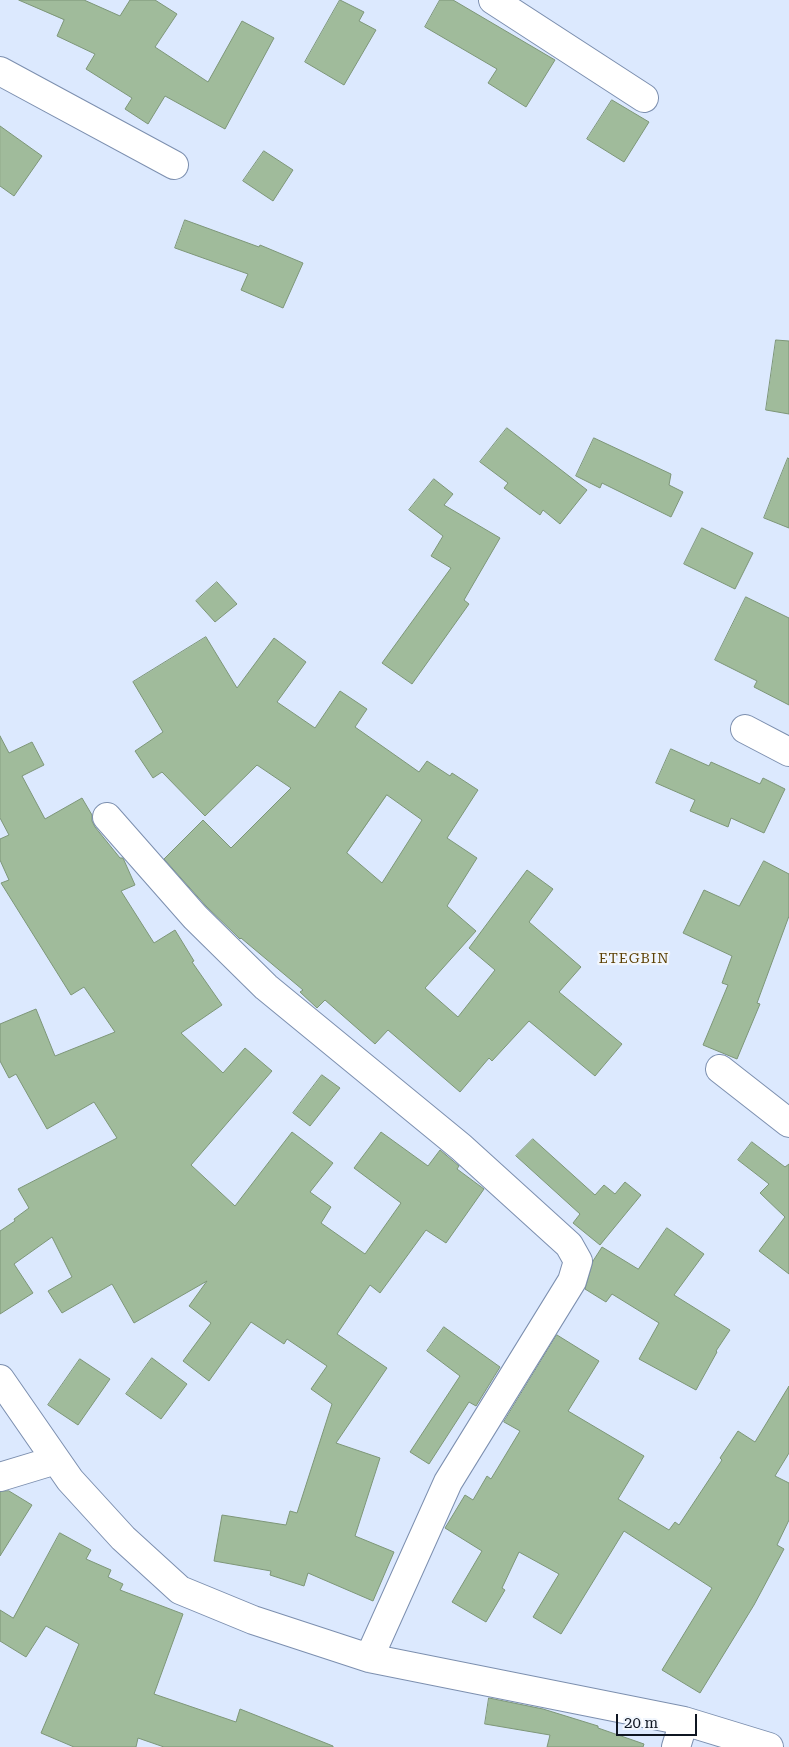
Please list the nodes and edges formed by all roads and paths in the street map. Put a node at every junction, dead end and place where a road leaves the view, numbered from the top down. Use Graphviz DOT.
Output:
graph roads {
  1 [pos="493,0"];
  2 [pos="0,71"];
  3 [pos="644,98"];
  4 [pos="174,165"];
  5 [pos="745,729"];
  6 [pos="789,752"];
  7 [pos="107,817"];
  8 [pos="720,1069"];
  9 [pos="789,1123"];
  10 [pos="0,1379"];
  11 [pos="56,1460"];
  12 [pos="0,1475"];
  13 [pos="369,1658"];
  14 [pos="684,1721"];
  15 [pos="676,1747"];
  16 [pos="768,1747"];
  1 -- 3 [label="street"];
  2 -- 4 [label="street"];
  5 -- 6 [label="street"];
  7 -- 13 [label="street"];
  8 -- 9 [label="street"];
  10 -- 11 [label="street"];
  11 -- 12 [label="street"];
  11 -- 13 [label="street"];
  13 -- 14 [label="street"];
  14 -- 15 [label="street"];
  14 -- 16 [label="street"];
}
